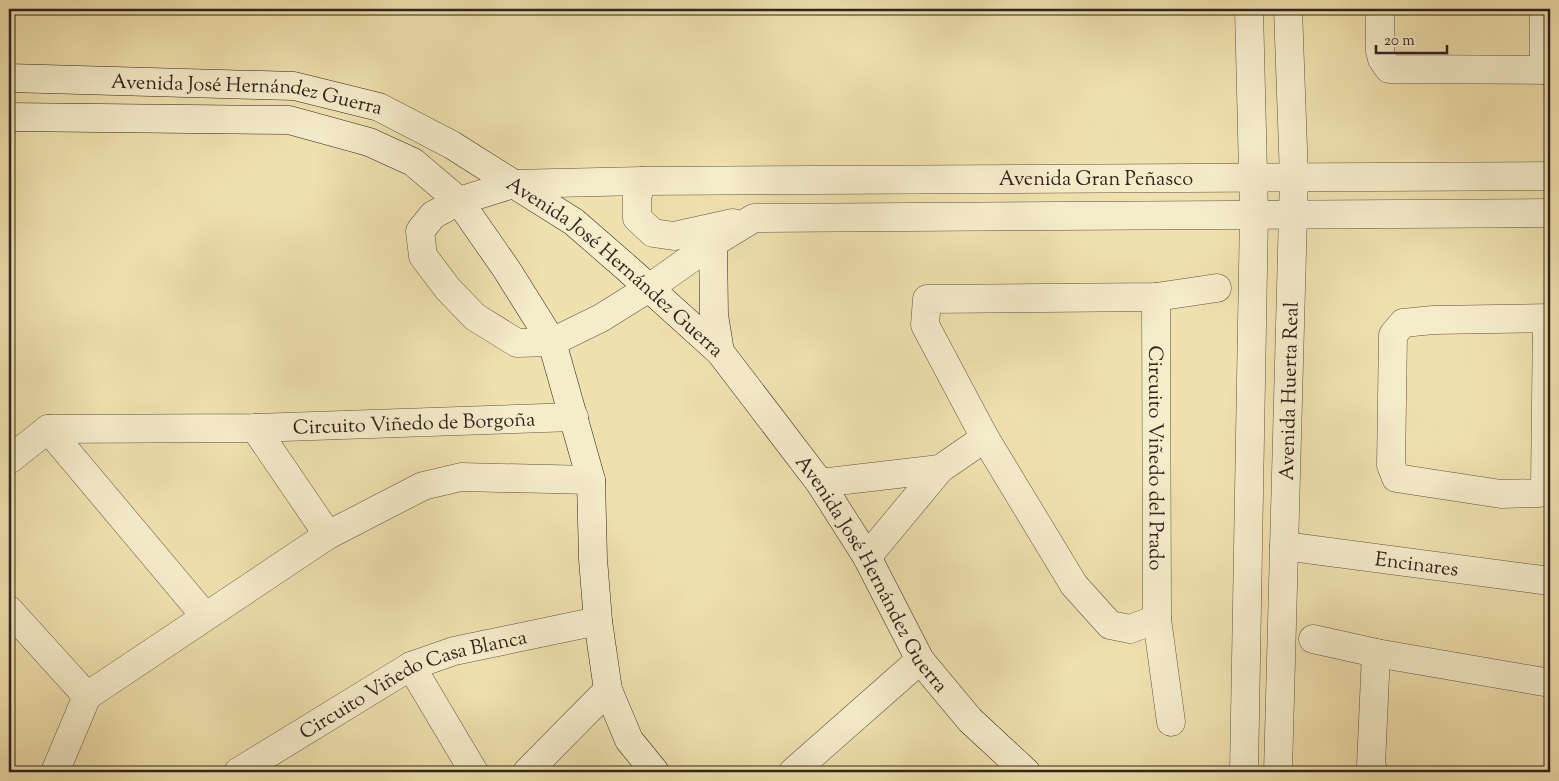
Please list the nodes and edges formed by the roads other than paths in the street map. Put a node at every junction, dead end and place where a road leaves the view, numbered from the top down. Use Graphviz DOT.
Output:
graph roads {
  1 [pos="1249,9"];
  2 [pos="1288,9"];
  3 [pos="1380,9"];
  4 [pos="1544,9"];
  5 [pos="1547,70"];
  6 [pos="9,78"];
  7 [pos="9,117"];
  8 [pos="1550,176"];
  9 [pos="1253,177"];
  10 [pos="1294,177"];
  11 [pos="642,181"];
  12 [pos="513,184"];
  13 [pos="459,201"];
  14 [pos="1550,213"];
  15 [pos="1254,214"];
  16 [pos="1293,214"];
  17 [pos="754,218"];
  18 [pos="713,243"];
  19 [pos="649,288"];
  20 [pos="1217,288"];
  21 [pos="1156,297"];
  22 [pos="1549,318"];
  23 [pos="552,342"];
  24 [pos="720,352"];
  25 [pos="574,417"];
  26 [pos="255,428"];
  27 [pos="48,429"];
  28 [pos="985,438"];
  29 [pos="9,460"];
  30 [pos="940,469"];
  31 [pos="591,480"];
  32 [pos="820,483"];
  33 [pos="328,535"];
  34 [pos="1284,546"];
  35 [pos="867,557"];
  36 [pos="1550,581"];
  37 [pos="9,610"];
  38 [pos="205,616"];
  39 [pos="1157,620"];
  40 [pos="598,621"];
  41 [pos="1313,639"];
  42 [pos="1376,653"];
  43 [pos="920,660"];
  44 [pos="411,666"];
  45 [pos="1550,683"];
  46 [pos="608,690"];
  47 [pos="87,696"];
  48 [pos="1171,722"];
  49 [pos="55,772"];
  50 [pos="238,772"];
  51 [pos="474,772"];
  52 [pos="527,772"];
  53 [pos="655,772"];
  54 [pos="793,772"];
  55 [pos="1026,772"];
  56 [pos="1244,772"];
  57 [pos="1278,772"];
  58 [pos="1374,772"];
  1 -- 9 [label="street, Avenida Huerta Real"];
  2 -- 10 [label="street, Avenida Huerta Real"];
  3 -- 5 [label="street"];
  4 -- 5 [label="street"];
  6 -- 12 [label="street, Avenida José Hernández Guerra"];
  7 -- 13 [label="street, Avenida José Hernández Guerra"];
  8 -- 10 [label="street, Avenida Gran Peñasco"];
  9 -- 10 [label="street, Avenida Gran Peñasco"];
  9 -- 11 [label="street, Avenida Gran Peñasco"];
  9 -- 15 [label="street, Avenida Huerta Real"];
  10 -- 16 [label="street, Avenida Huerta Real"];
  11 -- 12 [label="street, Avenida Gran Peñasco"];
  11 -- 17 [label="street, Avenida Gran Peñasco"];
  12 -- 13 [label="street, Avenida Gran Peñasco"];
  12 -- 19 [label="street, Avenida José Hernández Guerra"];
  13 -- 23 [label="street, Avenida José Hernández Guerra"];
  13 -- 23 [label="street, Avenida Gran Peñasco"];
  14 -- 16 [label="street, Avenida Gran Peñasco"];
  15 -- 16 [label="street, Avenida Gran Peñasco"];
  15 -- 17 [label="street, Avenida Gran Peñasco"];
  15 -- 56 [label="street, Avenida Huerta Real"];
  16 -- 34 [label="street, Avenida Huerta Real"];
  17 -- 18 [label="street, Avenida Gran Peñasco"];
  18 -- 19 [label="street, Avenida Gran Peñasco"];
  18 -- 24 [label="street"];
  19 -- 23 [label="street, Avenida Gran Peñasco"];
  19 -- 24 [label="street, Avenida José Hernández Guerra"];
  20 -- 21 [label="street"];
  21 -- 28 [label="street"];
  21 -- 39 [label="street, Circuito Viñedo del Prado"];
  22 -- 22 [label="street"];
  23 -- 25 [label="street, Avenida José Hernández Guerra"];
  24 -- 32 [label="street, Avenida José Hernández Guerra"];
  25 -- 26 [label="street, Circuito Viñedo de Borgoña"];
  25 -- 31 [label="street, Avenida José Hernández Guerra"];
  26 -- 27 [label="street, Circuito Viñedo de Borgoña"];
  26 -- 33 [label="street, Circuito Viñedo de Borgoña"];
  27 -- 29 [label="street"];
  27 -- 38 [label="street"];
  28 -- 30 [label="street"];
  28 -- 39 [label="street"];
  30 -- 32 [label="street"];
  30 -- 35 [label="street"];
  31 -- 33 [label="street"];
  31 -- 40 [label="street, Avenida José Hernández Guerra"];
  32 -- 35 [label="street, Avenida José Hernández Guerra"];
  33 -- 38 [label="street"];
  34 -- 36 [label="street, Encinares"];
  34 -- 57 [label="street, Avenida Huerta Real"];
  35 -- 43 [label="street, Avenida José Hernández Guerra"];
  37 -- 47 [label="street"];
  38 -- 47 [label="street"];
  39 -- 48 [label="street, Circuito Viñedo del Prado"];
  40 -- 44 [label="street, Circuito Viñedo Casa Blanca"];
  40 -- 46 [label="street, Avenida José Hernández Guerra"];
  41 -- 42 [label="street"];
  42 -- 45 [label="street"];
  42 -- 58 [label="street"];
  43 -- 54 [label="street"];
  43 -- 55 [label="street, Avenida José Hernández Guerra"];
  44 -- 50 [label="street, Circuito Viñedo Casa Blanca"];
  44 -- 51 [label="street"];
  46 -- 52 [label="street"];
  46 -- 53 [label="street, Avenida José Hernández Guerra"];
  47 -- 49 [label="street"];
}
